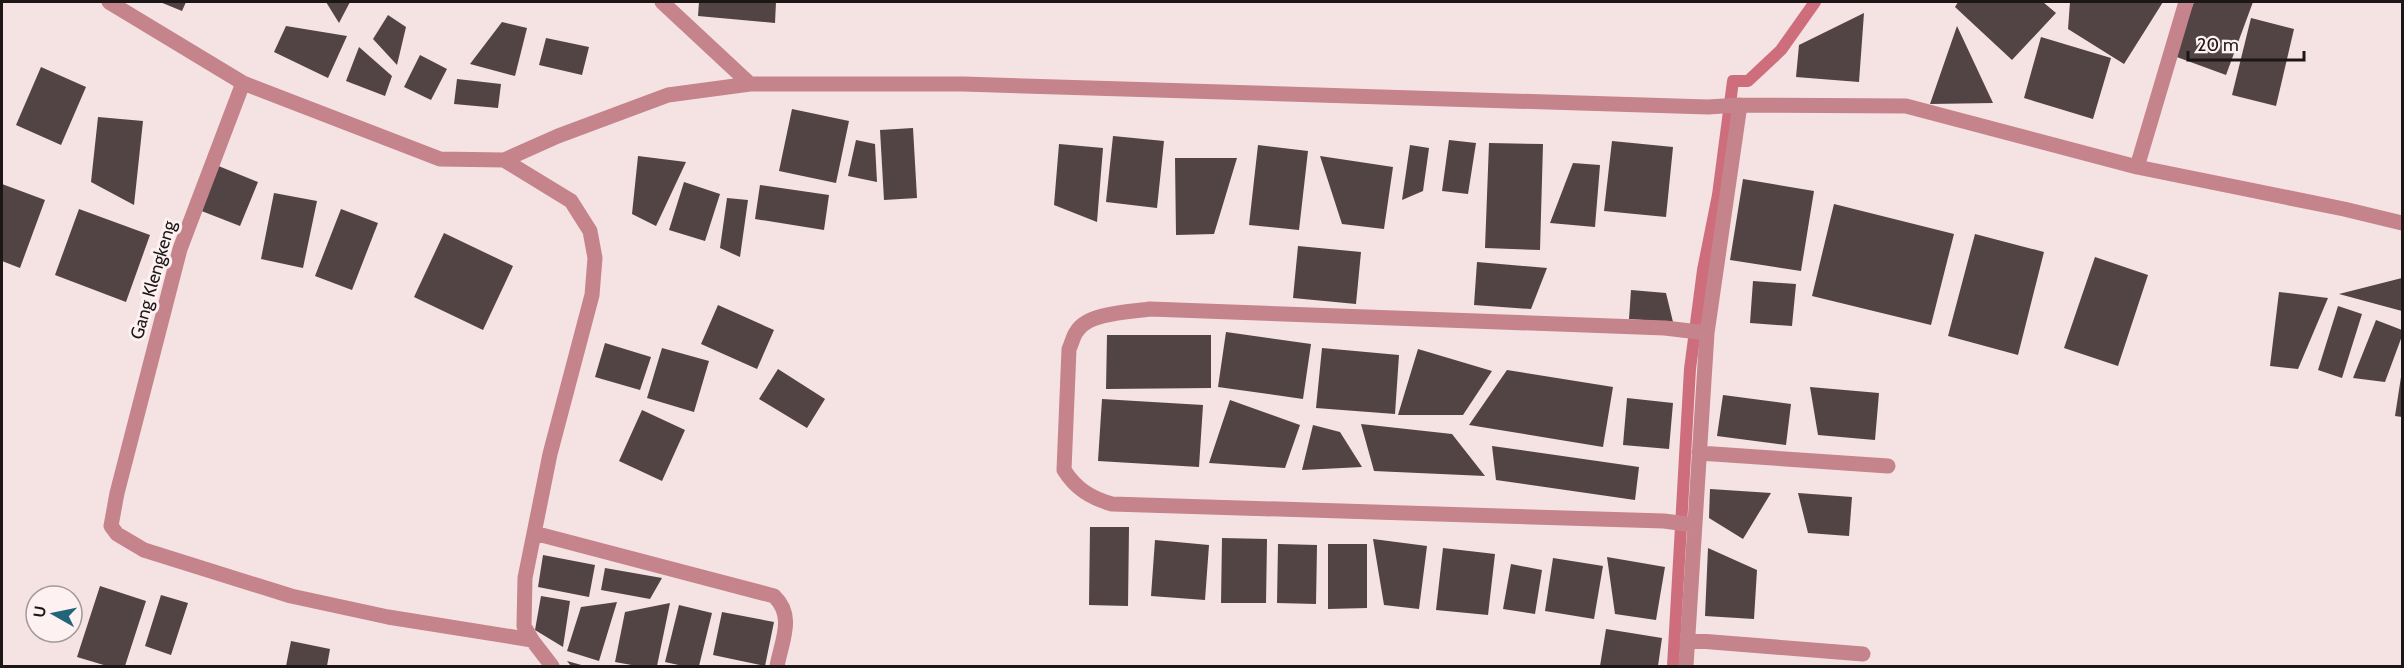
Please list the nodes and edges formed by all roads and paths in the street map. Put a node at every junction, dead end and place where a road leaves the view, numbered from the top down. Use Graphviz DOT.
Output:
graph roads {
  1 [pos="110,2"];
  2 [pos="662,2"];
  3 [pos="2186,2"];
  4 [pos="243,83"];
  5 [pos="750,84"];
  6 [pos="1738,105"];
  7 [pos="504,160"];
  8 [pos="2137,167"];
  9 [pos="2403,223"];
  10 [pos="1703,332"];
  11 [pos="1699,453"];
  12 [pos="1888,466"];
  13 [pos="1691,524"];
  14 [pos="534,533"];
  15 [pos="532,640"];
  16 [pos="1687,640"];
  17 [pos="1863,654"];
  18 [pos="552,666"];
  19 [pos="777,666"];
  20 [pos="1686,666"];
  1 -- 4 [label="street"];
  2 -- 5 [label="street"];
  3 -- 8 [label="street"];
  4 -- 7 [label="street"];
  4 -- 15 [label="street, Gang Klengkeng"];
  5 -- 6 [label="street"];
  5 -- 7 [label="street"];
  6 -- 8 [label="street"];
  6 -- 10 [label="street"];
  7 -- 14 [label="street"];
  8 -- 9 [label="street"];
  10 -- 11 [label="street"];
  10 -- 13 [label="street"];
  11 -- 12 [label="street"];
  11 -- 13 [label="street"];
  13 -- 16 [label="street"];
  14 -- 15 [label="street"];
  14 -- 19 [label="street"];
  15 -- 18 [label="street"];
  16 -- 17 [label="street"];
  16 -- 20 [label="street"];
}
